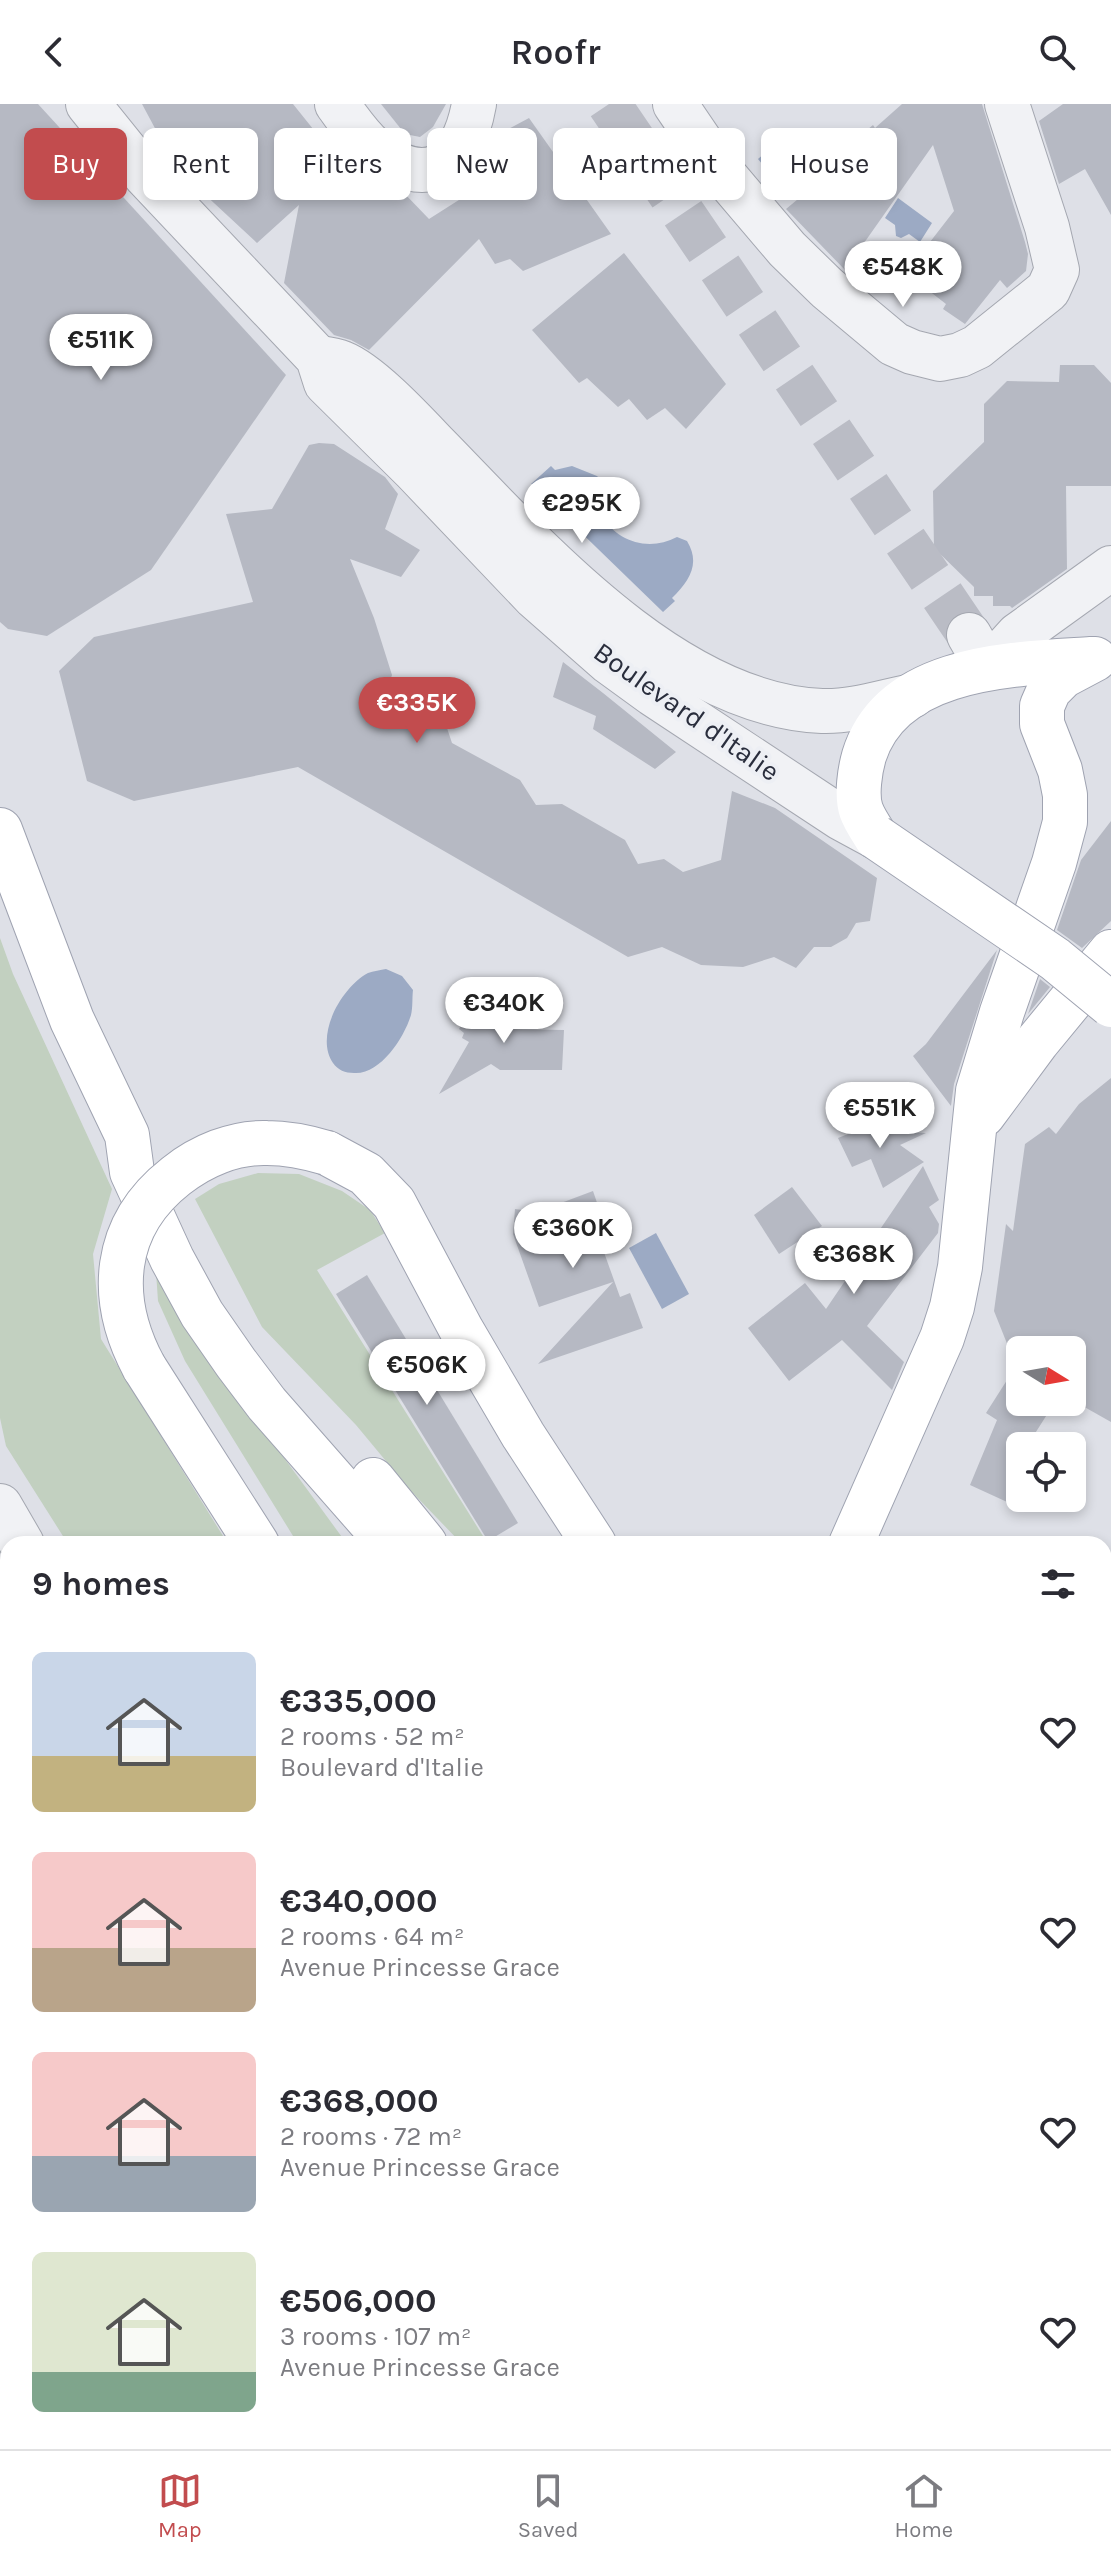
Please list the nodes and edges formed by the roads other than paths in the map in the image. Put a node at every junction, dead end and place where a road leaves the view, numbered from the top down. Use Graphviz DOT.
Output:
graph roads {
  1 [pos="88,104"];
  2 [pos="337,104"];
  3 [pos="474,104"];
  4 [pos="675,104"];
  5 [pos="1007,104"];
  6 [pos="318,358"];
  7 [pos="1111,568"];
  8 [pos="991,656"];
  9 [pos="1103,659"];
  10 [pos="912,696"];
  11 [pos="859,827"];
  12 [pos="0,830"];
  13 [pos="1111,952"];
  14 [pos="1055,959"];
  15 [pos="1111,970"];
  16 [pos="1111,1005"];
  17 [pos="975,1127"];
  18 [pos="127,1135"];
  19 [pos="0,1506"];
  20 [pos="17,1536"];
  21 [pos="252,1536"];
  22 [pos="381,1536"];
  23 [pos="419,1536"];
  24 [pos="589,1536"];
  25 [pos="855,1536"];
  1 -- 6 [label="street, Boulevard d'Italie"];
  2 -- 3 [label="street"];
  4 -- 5 [label="street"];
  6 -- 10 [label="street, Boulevard d'Italie"];
  6 -- 11 [label="street, Boulevard d'Italie"];
  7 -- 8 [label="street"];
  8 -- 9 [label="main road, Boulevard d'Italie"];
  8 -- 10 [label="main road, Boulevard d'Italie"];
  9 -- 17 [label="main road"];
  10 -- 11 [label="main road"];
  11 -- 14 [label="main road, Boulevard d'Italie, bridge"];
  12 -- 18 [label="main road"];
  13 -- 17 [label="main road"];
  14 -- 15 [label="main road"];
  14 -- 16 [label="main road, Boulevard d'Italie, bridge"];
  17 -- 25 [label="main road"];
  18 -- 22 [label="main road"];
  18 -- 23 [label="main road"];
  19 -- 20 [label="street"];
  21 -- 24 [label="main road, bridge"];
}
